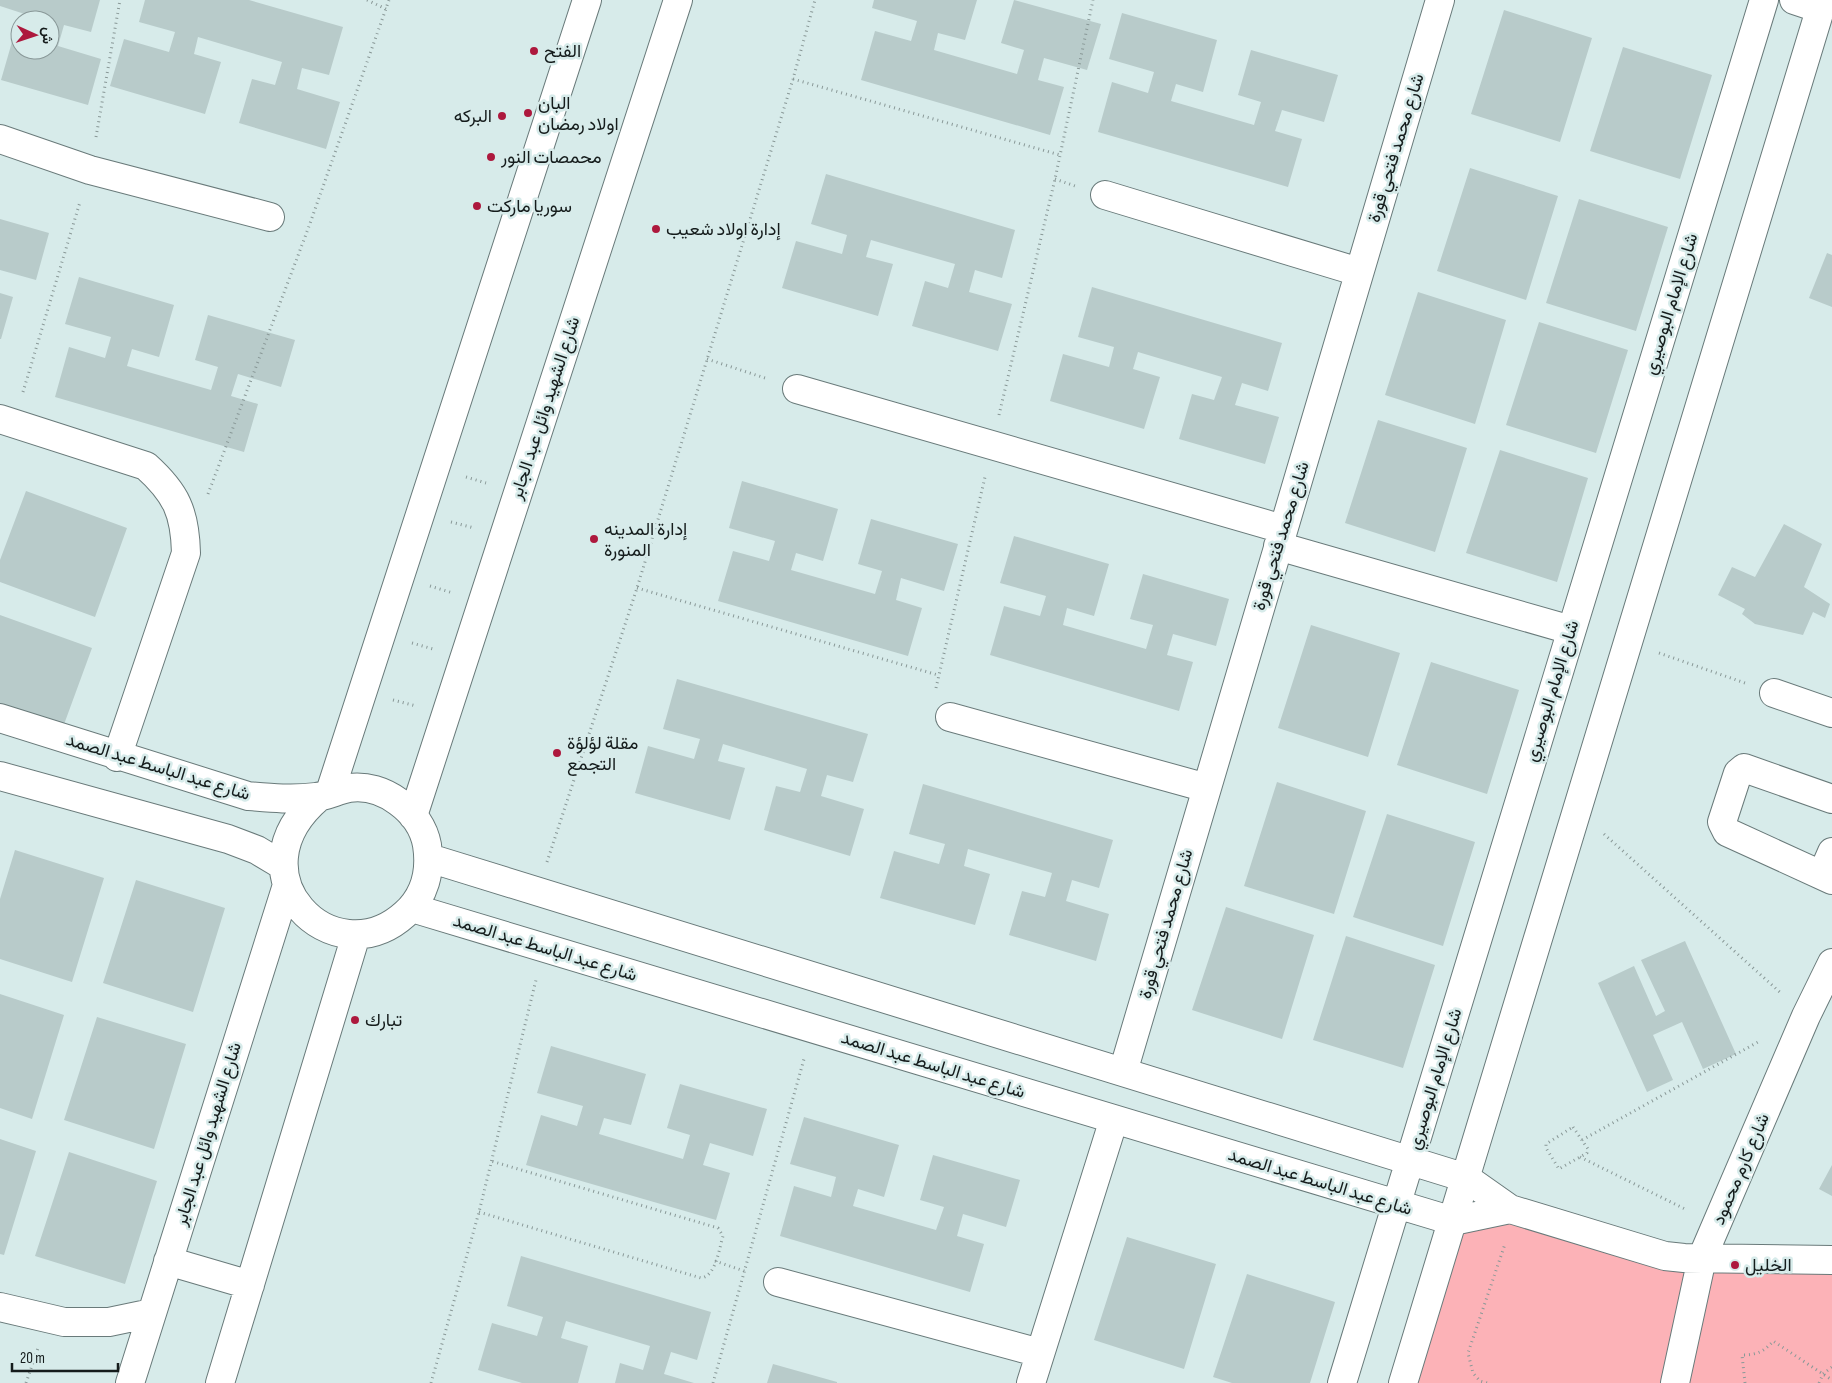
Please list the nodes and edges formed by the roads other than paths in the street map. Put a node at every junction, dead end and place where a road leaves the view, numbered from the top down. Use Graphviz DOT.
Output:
graph roads {
  1 [pos="587,0"];
  2 [pos="678,0"];
  3 [pos="1440,0"];
  4 [pos="1764,0"];
  5 [pos="1794,0"];
  6 [pos="1822,4"];
  7 [pos="0,139"];
  8 [pos="1105,195"];
  9 [pos="270,217"];
  10 [pos="1359,272"];
  11 [pos="797,389"];
  12 [pos="7,422"];
  13 [pos="1281,538"];
  14 [pos="1570,630"];
  15 [pos="1774,693"];
  16 [pos="1832,713"];
  17 [pos="950,716"];
  18 [pos="0,718"];
  19 [pos="117,757"];
  20 [pos="0,776"];
  21 [pos="1206,788"];
  22 [pos="324,795"];
  23 [pos="1832,799"];
  24 [pos="413,816"];
  25 [pos="429,858"];
  26 [pos="1829,869"];
  27 [pos="285,875"];
  28 [pos="412,908"];
  29 [pos="356,935"];
  30 [pos="1832,963"];
  31 [pos="1122,1072"];
  32 [pos="1114,1119"];
  33 [pos="1410,1160"];
  34 [pos="1466,1178"];
  35 [pos="1397,1205"];
  36 [pos="1513,1210"];
  37 [pos="1453,1221"];
  38 [pos="1702,1258"];
  39 [pos="1832,1260"];
  40 [pos="168,1262"];
  41 [pos="778,1282"];
  42 [pos="250,1285"];
  43 [pos="0,1307"];
  44 [pos="152,1312"];
  45 [pos="1040,1353"];
  46 [pos="130,1383"];
  47 [pos="220,1383"];
  48 [pos="1031,1383"];
  49 [pos="1342,1383"];
  50 [pos="1403,1383"];
  51 [pos="1675,1383"];
  1 -- 22 [label="street"];
  2 -- 24 [label="street, شارع الشهيد وائل عبد الجابر"];
  3 -- 10 [label="street, شارع محمد فتحي قورة"];
  4 -- 14 [label="street, شارع الإمام البوصيري"];
  5 -- 6 [label="street"];
  6 -- 34 [label="street"];
  7 -- 9 [label="street"];
  8 -- 10 [label="street"];
  10 -- 13 [label="street, شارع محمد فتحي قورة"];
  11 -- 13 [label="street"];
  12 -- 19 [label="street"];
  13 -- 14 [label="street"];
  13 -- 21 [label="street, شارع محمد فتحي قورة"];
  14 -- 33 [label="street, شارع الإمام البوصيري"];
  15 -- 16 [label="street"];
  17 -- 21 [label="street"];
  18 -- 19 [label="street, شارع عبد الباسط عبد الصمد"];
  19 -- 22 [label="street, شارع عبد الباسط عبد الصمد"];
  20 -- 27 [label="street"];
  21 -- 31 [label="street, شارع محمد فتحي قورة"];
  22 -- 24 [label="street"];
  22 -- 27 [label="street"];
  23 -- 26 [label="street"];
  24 -- 25 [label="street"];
  25 -- 28 [label="street"];
  25 -- 31 [label="street"];
  27 -- 29 [label="street"];
  27 -- 40 [label="street, شارع الشهيد وائل عبد الجابر"];
  28 -- 29 [label="street"];
  28 -- 32 [label="street, شارع عبد الباسط عبد الصمد"];
  29 -- 42 [label="street"];
  30 -- 38 [label="street, شارع كارم محمود"];
  31 -- 33 [label="street"];
  32 -- 35 [label="street, شارع عبد الباسط عبد الصمد"];
  32 -- 45 [label="street"];
  33 -- 34 [label="street"];
  33 -- 35 [label="street, شارع الإمام البوصيري"];
  34 -- 36 [label="street"];
  34 -- 37 [label="street"];
  35 -- 37 [label="street, شارع عبد الباسط عبد الصمد"];
  35 -- 49 [label="street, شارع الإمام البوصيري"];
  36 -- 37 [label="street"];
  36 -- 38 [label="street"];
  37 -- 50 [label="street"];
  38 -- 39 [label="street"];
  38 -- 51 [label="street, شارع كارم محمود"];
  40 -- 42 [label="street"];
  40 -- 44 [label="street, شارع الشهيد وائل عبد الجابر"];
  41 -- 45 [label="street"];
  42 -- 47 [label="street"];
  43 -- 44 [label="street"];
  44 -- 46 [label="street, شارع الشهيد وائل عبد الجابر"];
  45 -- 48 [label="street"];
}
